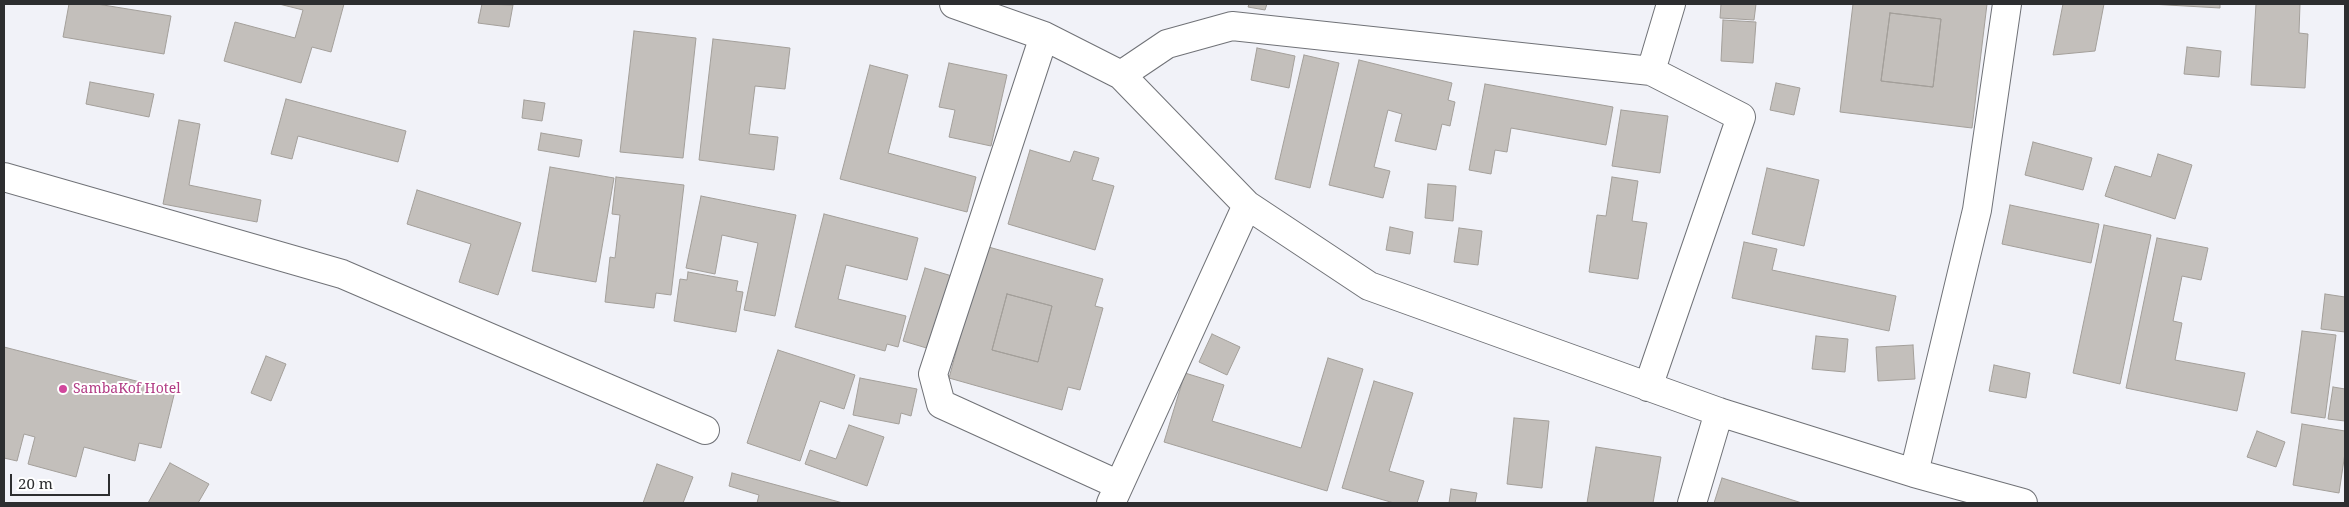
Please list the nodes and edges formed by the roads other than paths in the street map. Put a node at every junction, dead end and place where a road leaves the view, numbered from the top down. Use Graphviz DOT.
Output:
graph roads {
  1 [pos="954,4"];
  2 [pos="1671,4"];
  3 [pos="2007,4"];
  4 [pos="1044,36"];
  5 [pos="1651,70"];
  6 [pos="1121,75"];
  7 [pos="4,176"];
  8 [pos="1247,205"];
  9 [pos="1648,387"];
  10 [pos="1719,412"];
  11 [pos="705,430"];
  12 [pos="1914,473"];
  13 [pos="1115,494"];
  14 [pos="1692,503"];
  15 [pos="2023,503"];
  1 -- 4 [label="street"];
  2 -- 5 [label="street"];
  3 -- 12 [label="street"];
  4 -- 6 [label="street"];
  4 -- 13 [label="street"];
  5 -- 6 [label="street"];
  5 -- 9 [label="street"];
  6 -- 8 [label="street"];
  7 -- 11 [label="street"];
  8 -- 9 [label="street"];
  8 -- 13 [label="street"];
  9 -- 10 [label="street"];
  10 -- 12 [label="street"];
  10 -- 14 [label="street"];
  12 -- 15 [label="street"];
}
